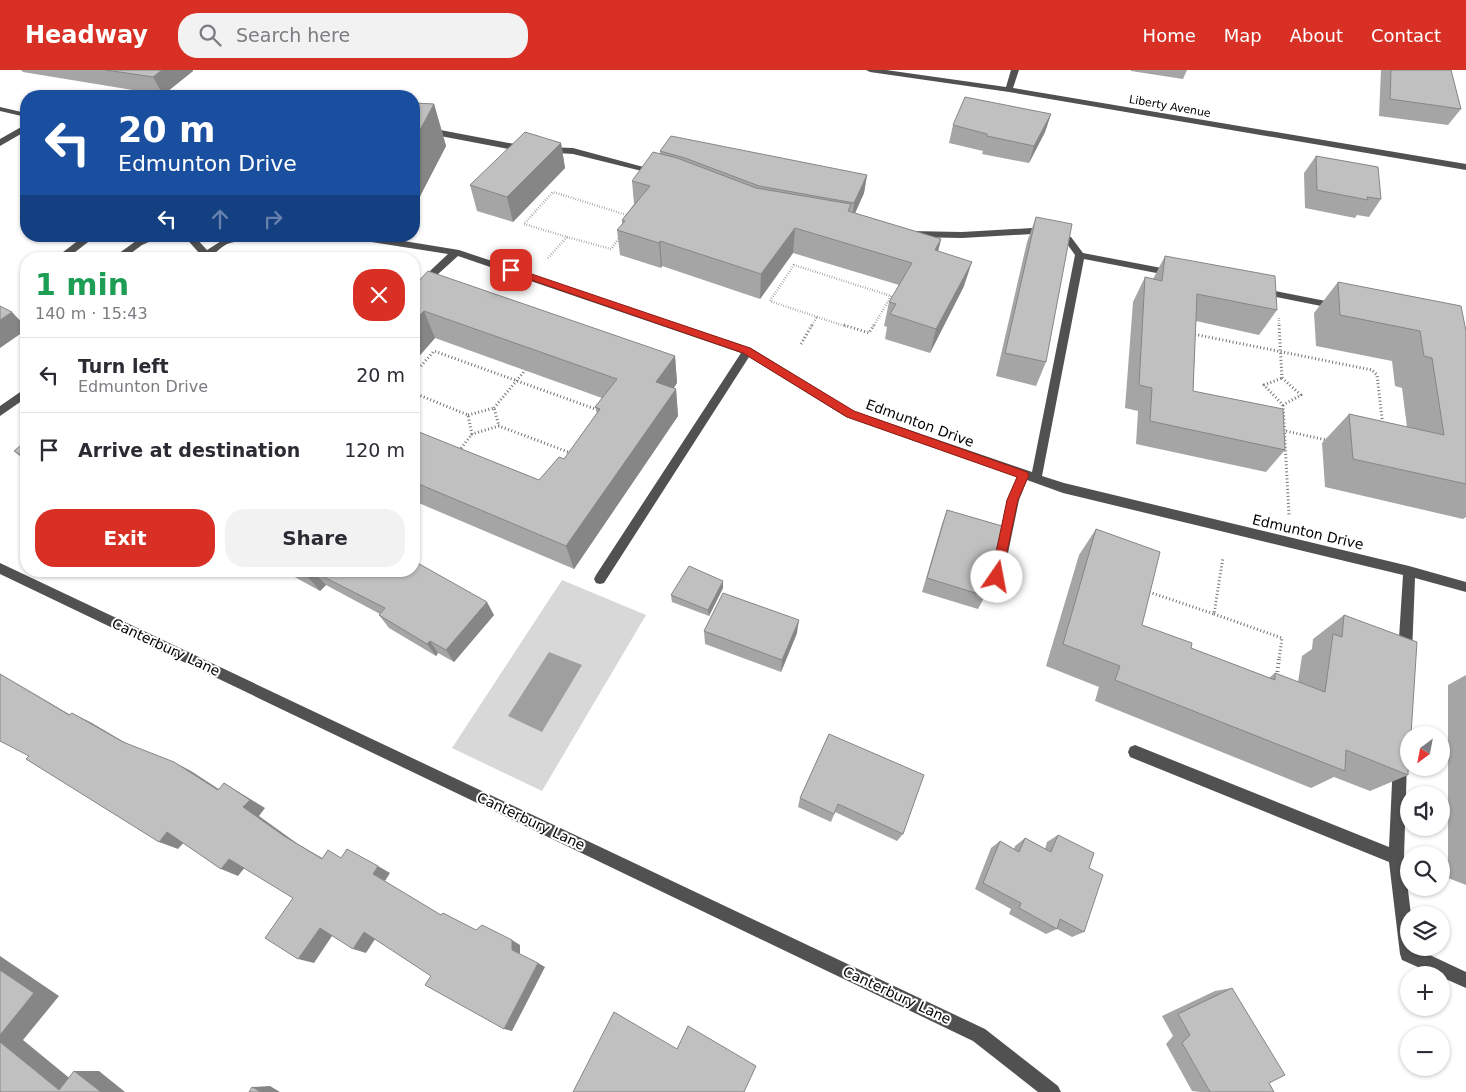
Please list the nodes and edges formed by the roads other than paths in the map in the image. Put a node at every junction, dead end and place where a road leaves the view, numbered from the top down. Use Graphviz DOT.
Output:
graph roads {
  1 [pos="870,70"];
  2 [pos="1015,70"];
  3 [pos="1009,90"];
  4 [pos="0,109"];
  5 [pos="20,114"];
  6 [pos="420,129"];
  7 [pos="20,131"];
  8 [pos="0,143"];
  9 [pos="1466,167"];
  10 [pos="664,174"];
  11 [pos="896,233"];
  12 [pos="83,242"];
  13 [pos="141,242"];
  14 [pos="225,242"];
  15 [pos="391,242"];
  16 [pos="69,252"];
  17 [pos="126,252"];
  18 [pos="210,252"];
  19 [pos="456,252"];
  20 [pos="1080,255"];
  21 [pos="1184,276"];
  22 [pos="420,285"];
  23 [pos="1250,289"];
  24 [pos="1344,307"];
  25 [pos="747,351"];
  26 [pos="20,397"];
  27 [pos="0,412"];
  28 [pos="1023,475"];
  29 [pos="1036,479"];
  30 [pos="0,568"];
  31 [pos="1409,571"];
  32 [pos="997,577"];
  33 [pos="600,579"];
  34 [pos="1466,587"];
  35 [pos="1405,671"];
  36 [pos="1135,752"];
  37 [pos="1400,771"];
  38 [pos="1396,857"];
  39 [pos="1466,980"];
  40 [pos="1052,1092"];
  1 -- 3 [label="street, Liberty Avenue"];
  2 -- 3 [label="street"];
  3 -- 9 [label="street, Liberty Avenue"];
  4 -- 5 [label="street"];
  6 -- 10 [label="street"];
  7 -- 8 [label="street"];
  11 -- 20 [label="street"];
  12 -- 16 [label="street"];
  13 -- 17 [label="street"];
  14 -- 18 [label="street"];
  15 -- 19 [label="street, Edmunton Drive"];
  19 -- 22 [label="street"];
  19 -- 25 [label="street, Edmunton Drive"];
  20 -- 21 [label="street"];
  20 -- 29 [label="street"];
  23 -- 24 [label="street"];
  25 -- 28 [label="street, Edmunton Drive"];
  25 -- 33 [label="street"];
  26 -- 27 [label="street"];
  28 -- 29 [label="street, Edmunton Drive"];
  28 -- 32 [label="street"];
  29 -- 31 [label="street, Edmunton Drive"];
  30 -- 40 [label="street, Canterbury Lane"];
  31 -- 34 [label="street, Edmunton Drive"];
  31 -- 35 [label="street"];
  36 -- 38 [label="street"];
  37 -- 38 [label="street"];
  38 -- 39 [label="street"];
}
